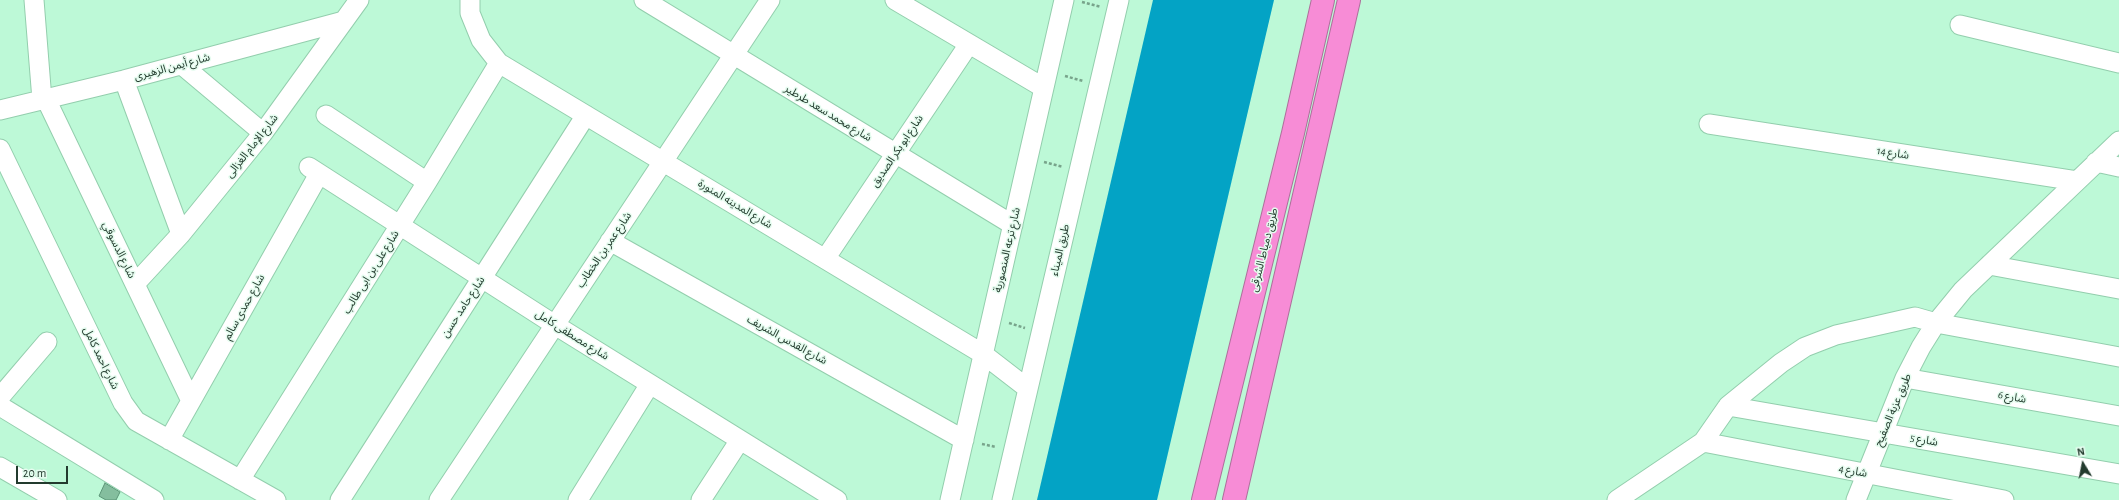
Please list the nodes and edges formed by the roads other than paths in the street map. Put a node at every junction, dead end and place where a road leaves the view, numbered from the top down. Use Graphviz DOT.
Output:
graph roads {
  1 [pos="34,0"];
  2 [pos="359,0"];
  3 [pos="470,0"];
  4 [pos="644,0"];
  5 [pos="770,0"];
  6 [pos="896,0"];
  7 [pos="1064,0"];
  8 [pos="1323,0"];
  9 [pos="1349,0"];
  10 [pos="1118,6"];
  11 [pos="344,21"];
  12 [pos="1960,25"];
  13 [pos="969,44"];
  14 [pos="734,55"];
  15 [pos="499,63"];
  16 [pos="2119,64"];
  17 [pos="182,65"];
  18 [pos="124,80"];
  19 [pos="1046,80"];
  20 [pos="44,99"];
  21 [pos="0,110"];
  22 [pos="586,115"];
  23 [pos="326,116"];
  24 [pos="1709,124"];
  25 [pos="262,133"];
  26 [pos="1293,133"];
  27 [pos="1318,138"];
  28 [pos="2119,141"];
  29 [pos="0,149"];
  30 [pos="896,154"];
  31 [pos="663,162"];
  32 [pos="2096,162"];
  33 [pos="2119,167"];
  34 [pos="314,170"];
  35 [pos="2077,181"];
  36 [pos="427,182"];
  37 [pos="1013,225"];
  38 [pos="400,226"];
  39 [pos="181,234"];
  40 [pos="610,241"];
  41 [pos="825,259"];
  42 [pos="1989,265"];
  43 [pos="482,278"];
  44 [pos="135,284"];
  45 [pos="2119,289"];
  46 [pos="1936,323"];
  47 [pos="555,325"];
  48 [pos="47,342"];
  49 [pos="983,354"];
  50 [pos="2119,357"];
  51 [pos="1905,378"];
  52 [pos="650,384"];
  53 [pos="1027,388"];
  54 [pos="0,397"];
  55 [pos="191,401"];
  56 [pos="0,406"];
  57 [pos="1728,406"];
  58 [pos="2119,416"];
  59 [pos="1884,432"];
  60 [pos="169,440"];
  61 [pos="740,440"];
  62 [pos="964,440"];
  63 [pos="1703,442"];
  64 [pos="0,467"];
  65 [pos="1866,474"];
  66 [pos="2119,474"];
  67 [pos="240,480"];
  68 [pos="830,498"];
  69 [pos="57,500"];
  70 [pos="154,500"];
  71 [pos="276,500"];
  72 [pos="340,500"];
  73 [pos="439,500"];
  74 [pos="578,500"];
  75 [pos="701,500"];
  76 [pos="950,500"];
  77 [pos="1002,500"];
  78 [pos="1203,500"];
  79 [pos="1234,500"];
  80 [pos="1617,500"];
  81 [pos="1856,500"];
  82 [pos="2004,500"];
  1 -- 20 [label="street"];
  2 -- 11 [label="street, شارع الإمام الغزالى"];
  3 -- 15 [label="street, شارع المدينه المنورة"];
  4 -- 14 [label="street, شارع محمد سعد طرطير"];
  5 -- 14 [label="street, شارع عمر بن الخطاب"];
  6 -- 13 [label="street"];
  7 -- 19 [label="street, شارع ترعه المنصورية"];
  8 -- 26 [label="highway, طريق دمياط الشرقى"];
  9 -- 27 [label="highway"];
  10 -- 53 [label="street, طريق الميناء"];
  11 -- 17 [label="street, شارع أيمن الزهيرى"];
  11 -- 25 [label="street, شارع الإمام الغزالى"];
  12 -- 16 [label="street"];
  13 -- 19 [label="street"];
  13 -- 30 [label="street, شارع ابو بكر الصديق"];
  14 -- 30 [label="street, شارع محمد سعد طرطير"];
  14 -- 31 [label="street, شارع عمر بن الخطاب"];
  15 -- 22 [label="street, شارع المدينه المنورة"];
  15 -- 36 [label="street, شارع على بن ابى طالب"];
  17 -- 18 [label="street, شارع أيمن الزهيرى"];
  17 -- 25 [label="street"];
  18 -- 20 [label="street, شارع أيمن الزهيرى"];
  18 -- 39 [label="street"];
  19 -- 37 [label="street, شارع ترعه المنصورية"];
  20 -- 21 [label="street, شارع أيمن الزهيرى"];
  20 -- 44 [label="street, شارع الدسوقي"];
  22 -- 31 [label="street, شارع المدينه المنورة"];
  22 -- 43 [label="street, شارع حامد حسن"];
  23 -- 36 [label="street"];
  24 -- 35 [label="street, شارع 14"];
  25 -- 39 [label="street, شارع الإمام الغزالى"];
  26 -- 27 [label="highway"];
  26 -- 78 [label="highway, طريق دمياط الشرقى"];
  27 -- 79 [label="highway"];
  28 -- 32 [label="street, طريق عزبة الصفيح"];
  29 -- 60 [label="street, شارع احمد كامل"];
  30 -- 37 [label="street, شارع محمد سعد طرطير"];
  30 -- 41 [label="street, شارع ابو بكر الصديق"];
  31 -- 40 [label="street, شارع عمر بن الخطاب"];
  31 -- 41 [label="street, شارع المدينه المنورة"];
  32 -- 33 [label="street"];
  32 -- 35 [label="street, طريق عزبة الصفيح"];
  34 -- 38 [label="street, شارع مصطفى كامل"];
  34 -- 55 [label="street, شارع حمدى سالم"];
  35 -- 42 [label="street, طريق عزبة الصفيح"];
  36 -- 38 [label="street, شارع على بن ابى طالب"];
  37 -- 49 [label="street, شارع ترعه المنصورية"];
  38 -- 43 [label="street, شارع مصطفى كامل"];
  38 -- 67 [label="street, شارع على بن ابى طالب"];
  39 -- 44 [label="street, شارع الإمام الغزالى"];
  40 -- 47 [label="street, شارع عمر بن الخطاب"];
  40 -- 62 [label="street, شارع القدس الشريف"];
  41 -- 49 [label="street, شارع المدينه المنورة"];
  42 -- 45 [label="street"];
  42 -- 46 [label="street, طريق عزبة الصفيح"];
  43 -- 47 [label="street, شارع مصطفى كامل"];
  43 -- 72 [label="street, شارع حامد حسن"];
  44 -- 55 [label="street, شارع الدسوقي"];
  46 -- 50 [label="street"];
  46 -- 51 [label="street, طريق عزبة الصفيح"];
  46 -- 57 [label="street"];
  47 -- 52 [label="street, شارع مصطفى كامل"];
  47 -- 73 [label="street, شارع عمر بن الخطاب"];
  48 -- 54 [label="street"];
  49 -- 53 [label="street, شارع المدينه المنورة"];
  49 -- 62 [label="street, شارع ترعه المنصورية"];
  51 -- 58 [label="street, شارع 6"];
  51 -- 59 [label="street, طريق عزبة الصفيح"];
  52 -- 61 [label="street, شارع مصطفى كامل"];
  52 -- 74 [label="street"];
  53 -- 77 [label="street, طريق الميناء"];
  55 -- 60 [label="street, شارع حمدى سالم"];
  56 -- 70 [label="street"];
  57 -- 59 [label="street, شارع 5"];
  57 -- 63 [label="street"];
  59 -- 65 [label="street, طريق عزبة الصفيح"];
  59 -- 66 [label="street, شارع 5"];
  60 -- 67 [label="street, شارع احمد كامل"];
  61 -- 68 [label="street, شارع مصطفى كامل"];
  61 -- 75 [label="street"];
  62 -- 76 [label="street, شارع ترعه المنصورية"];
  63 -- 65 [label="street, شارع 4"];
  63 -- 80 [label="street"];
  64 -- 69 [label="street"];
  65 -- 81 [label="street, طريق عزبة الصفيح"];
  65 -- 82 [label="street, شارع 4"];
  67 -- 71 [label="street, شارع احمد كامل"];
}
